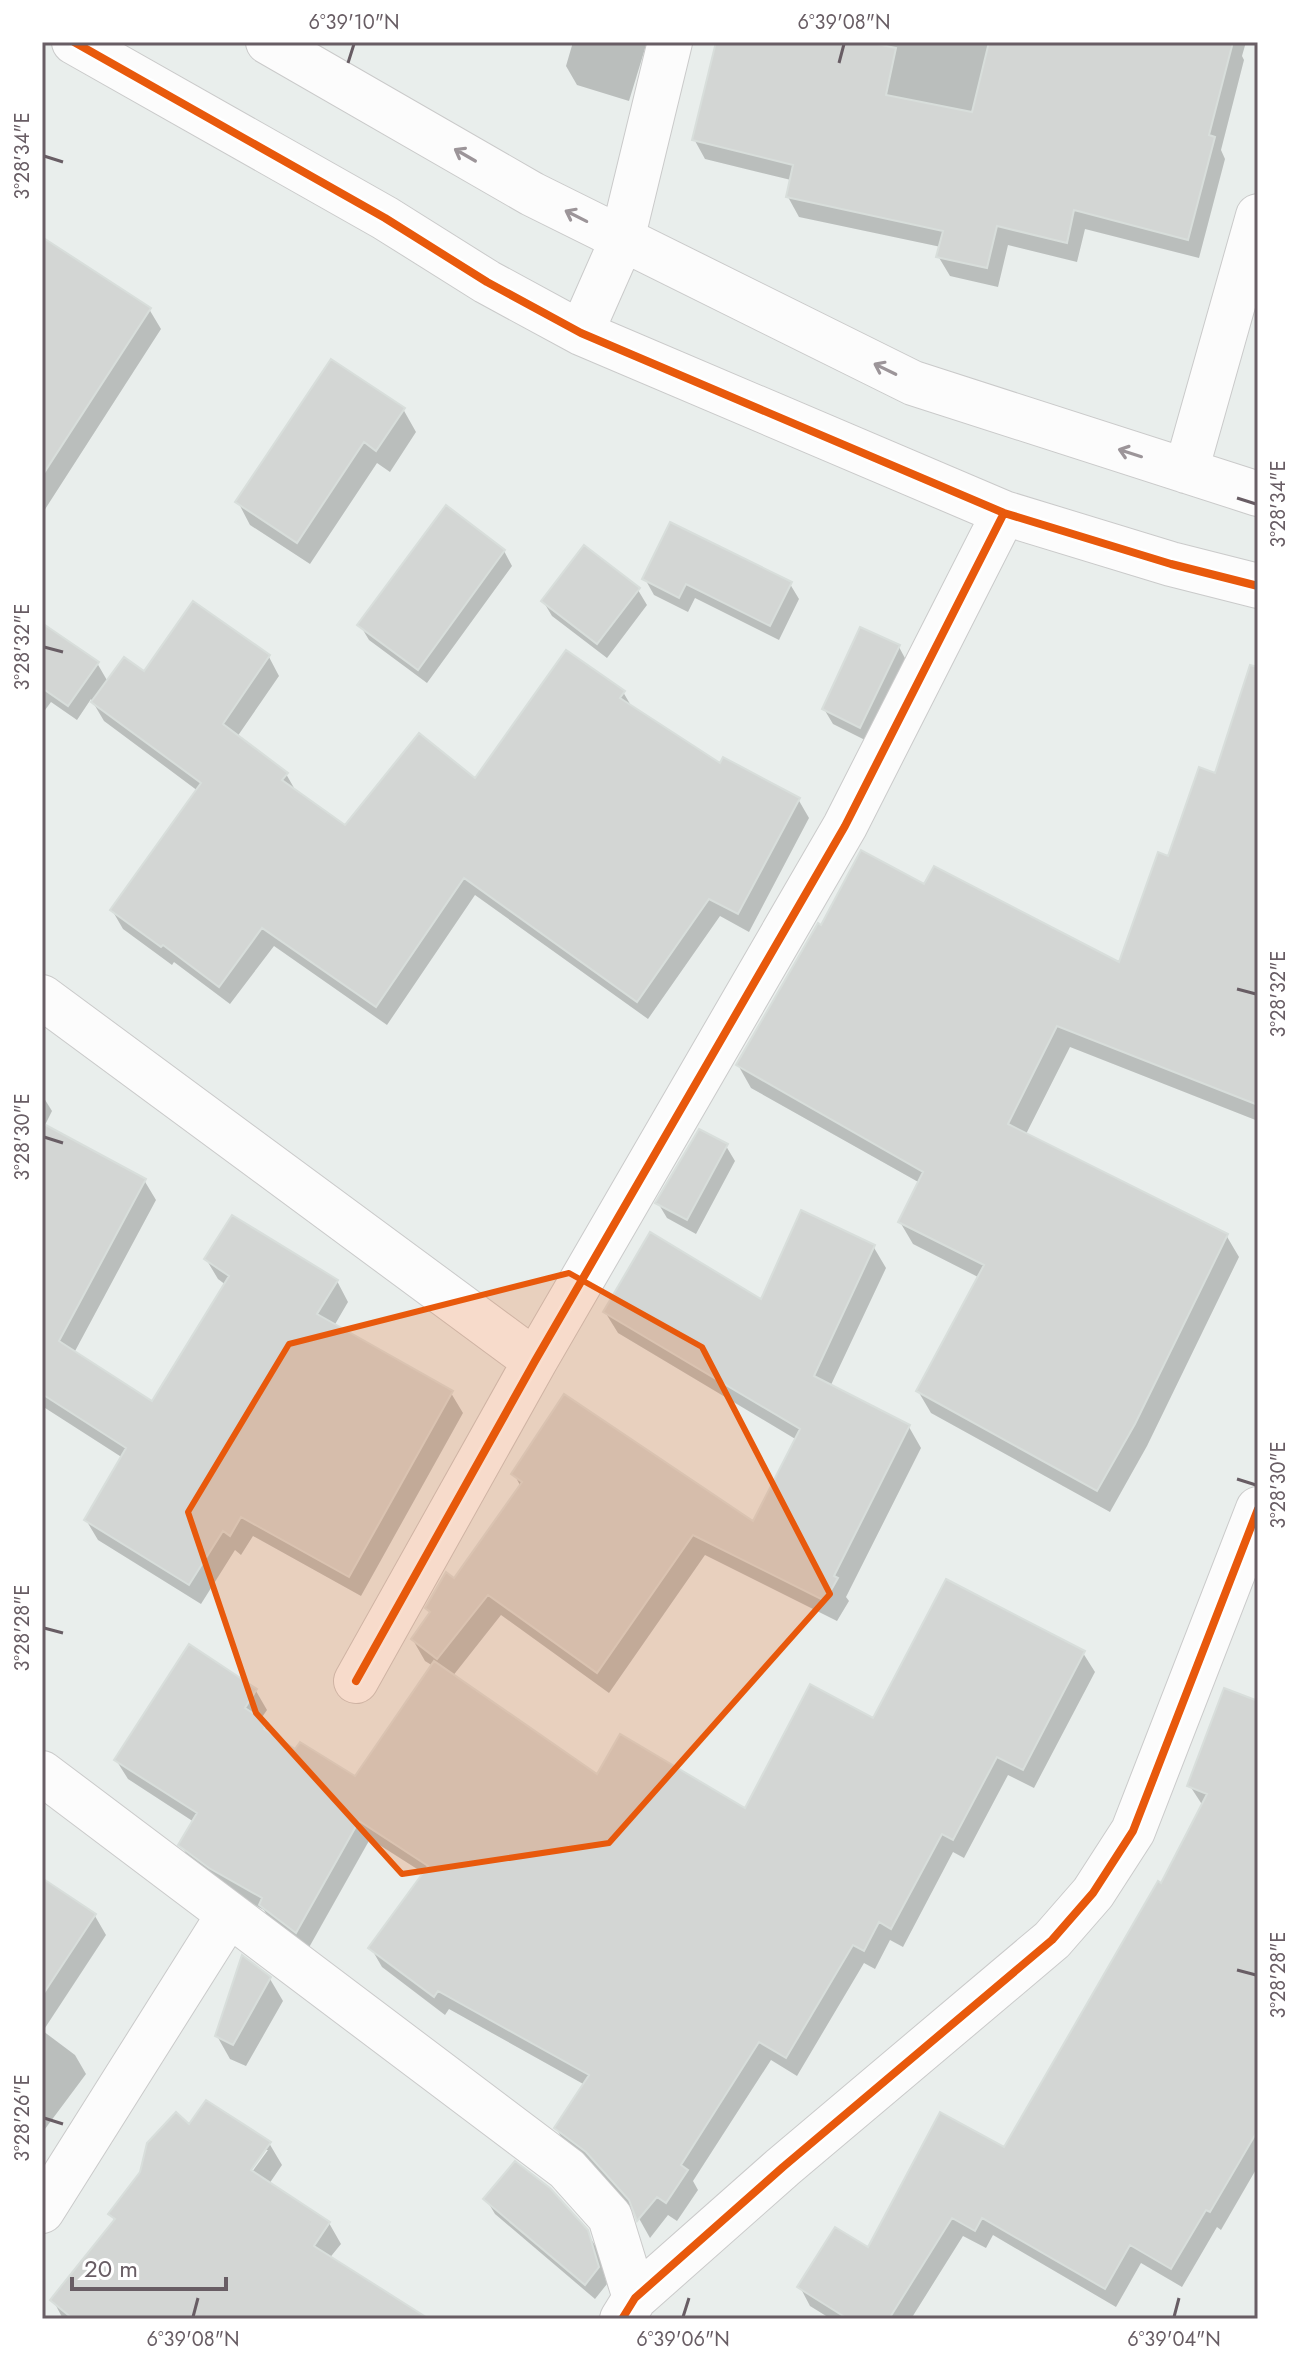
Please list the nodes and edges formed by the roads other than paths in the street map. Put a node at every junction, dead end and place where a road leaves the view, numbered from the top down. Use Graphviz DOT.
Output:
graph roads {
  1 [pos="74,42"];
  2 [pos="268,42"];
  3 [pos="670,42"];
  4 [pos="1258,216"];
  5 [pos="622,240"];
  6 [pos="581,333"];
  7 [pos="1186,471"];
  8 [pos="1258,494"];
  9 [pos="1004,513"];
  10 [pos="1258,586"];
  11 [pos="42,997"];
  12 [pos="535,1361"];
  13 [pos="1258,1509"];
  14 [pos="356,1681"];
  15 [pos="42,1773"];
  16 [pos="229,1914"];
  17 [pos="42,2211"];
  18 [pos="628,2309"];
  1 -- 6 [label="street"];
  5 -- 2 [label="street, one-way"];
  3 -- 5 [label="street"];
  4 -- 7 [label="street"];
  5 -- 6 [label="street"];
  7 -- 5 [label="street, one-way"];
  6 -- 9 [label="street"];
  7 -- 8 [label="street"];
  9 -- 10 [label="street"];
  9 -- 12 [label="street"];
  11 -- 12 [label="street"];
  12 -- 14 [label="street"];
  13 -- 18 [label="street"];
  15 -- 16 [label="street"];
  16 -- 17 [label="street"];
  16 -- 18 [label="street"];
}
